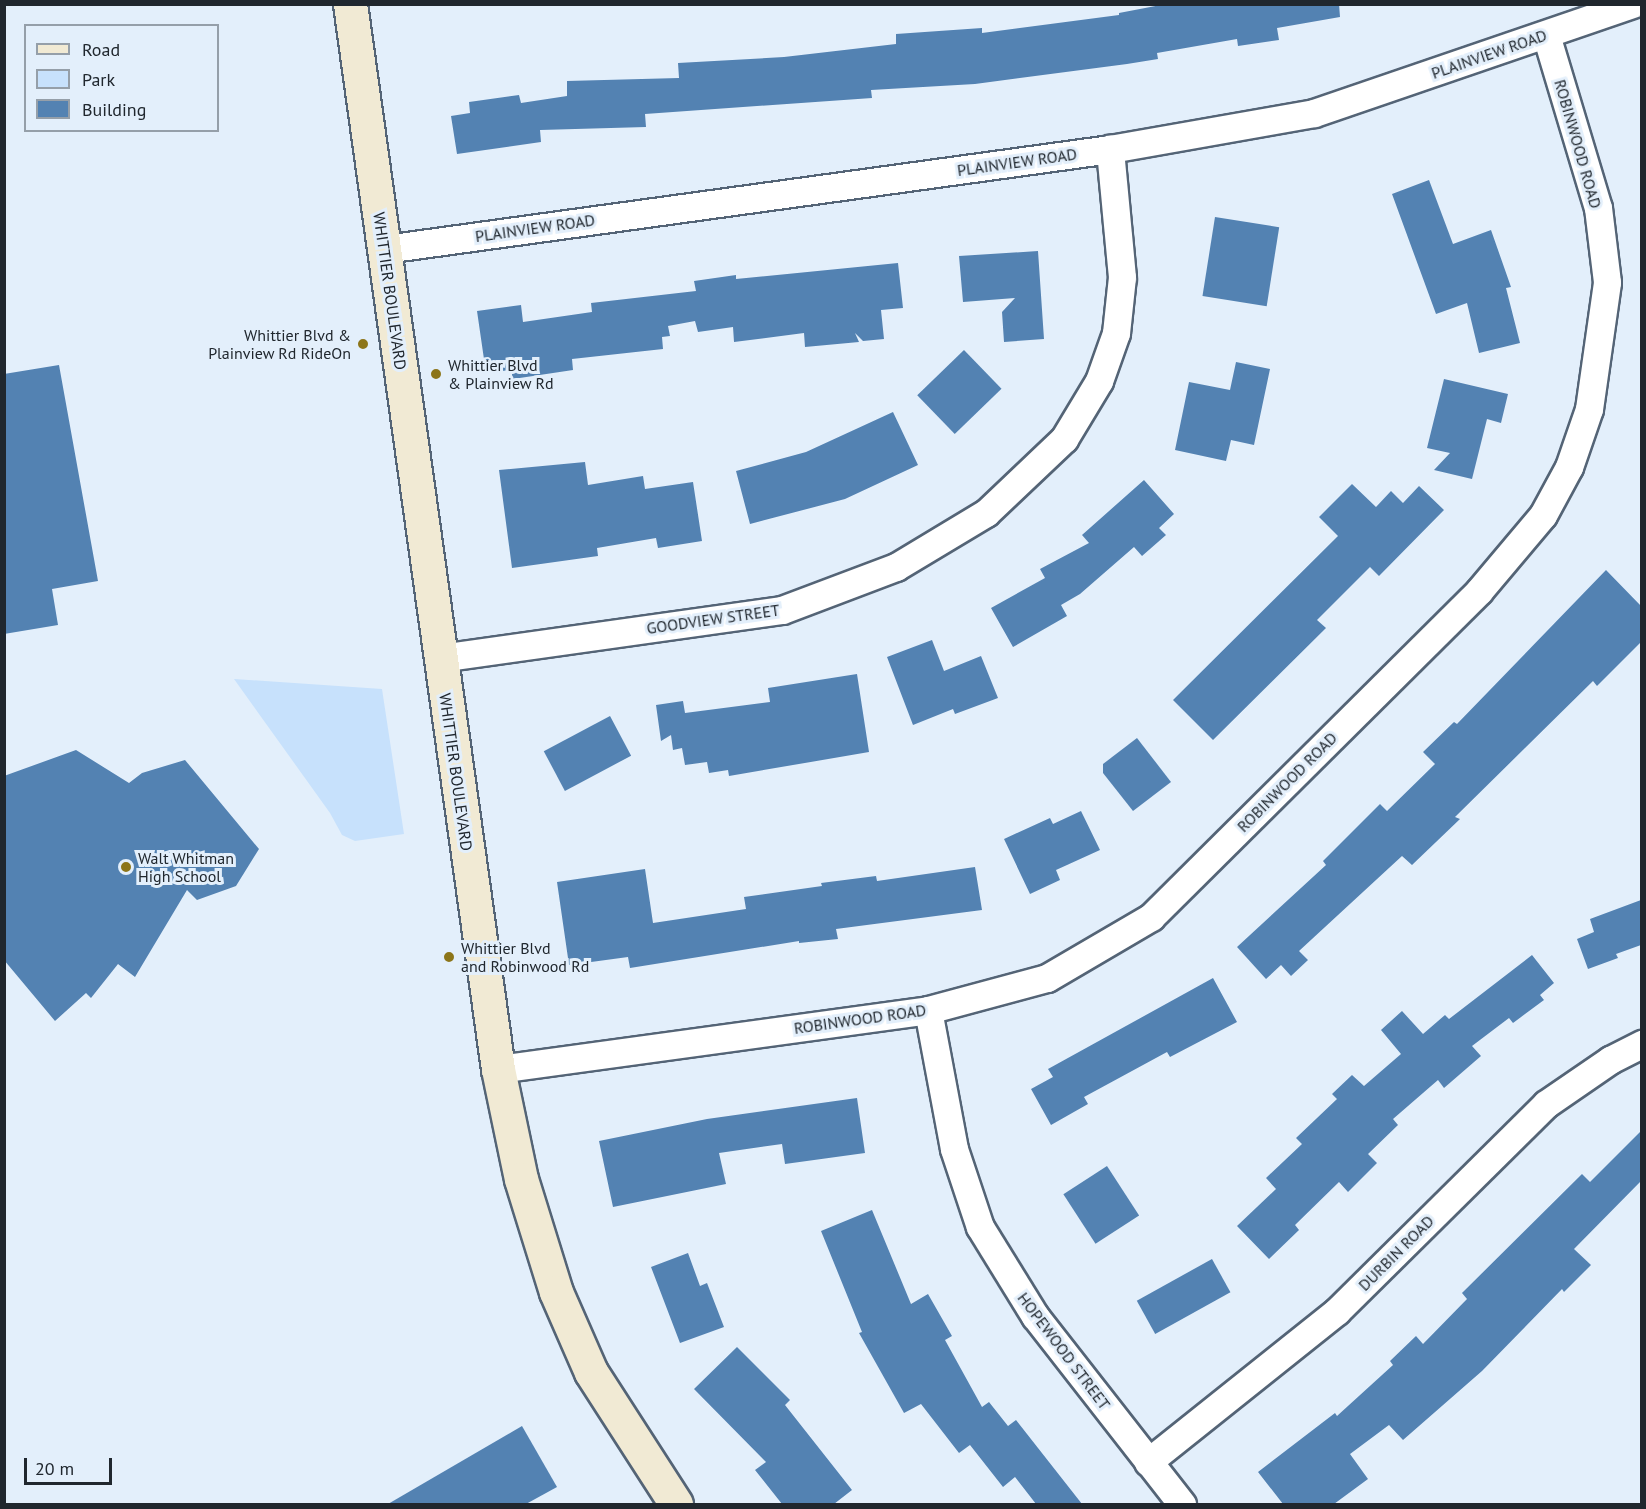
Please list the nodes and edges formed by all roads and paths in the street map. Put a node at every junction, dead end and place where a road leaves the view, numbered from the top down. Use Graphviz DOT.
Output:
graph roads {
  1 [pos="350,4"];
  2 [pos="1633,4"];
  3 [pos="1546,35"];
  4 [pos="1110,149"];
  5 [pos="385,249"];
  6 [pos="440,658"];
  7 [pos="928,1010"];
  8 [pos="1641,1044"];
  9 [pos="498,1069"];
  10 [pos="1148,1462"];
  11 [pos="676,1504"];
  12 [pos="1182,1504"];
  1 -- 5 [label="street, WHITTIER BOULEVARD"];
  2 -- 3 [label="street, PLAINVIEW ROAD"];
  3 -- 4 [label="street, PLAINVIEW ROAD"];
  3 -- 7 [label="street, ROBINWOOD ROAD"];
  4 -- 5 [label="street, PLAINVIEW ROAD"];
  4 -- 6 [label="street, GOODVIEW STREET"];
  5 -- 6 [label="street, WHITTIER BOULEVARD"];
  6 -- 9 [label="street, WHITTIER BOULEVARD"];
  7 -- 9 [label="street, ROBINWOOD ROAD"];
  7 -- 10 [label="street, HOPEWOOD STREET"];
  8 -- 10 [label="street, DURBIN ROAD"];
  9 -- 11 [label="street, WHITTIER BOULEVARD"];
  10 -- 12 [label="street, HOPEWOOD STREET"];
}
